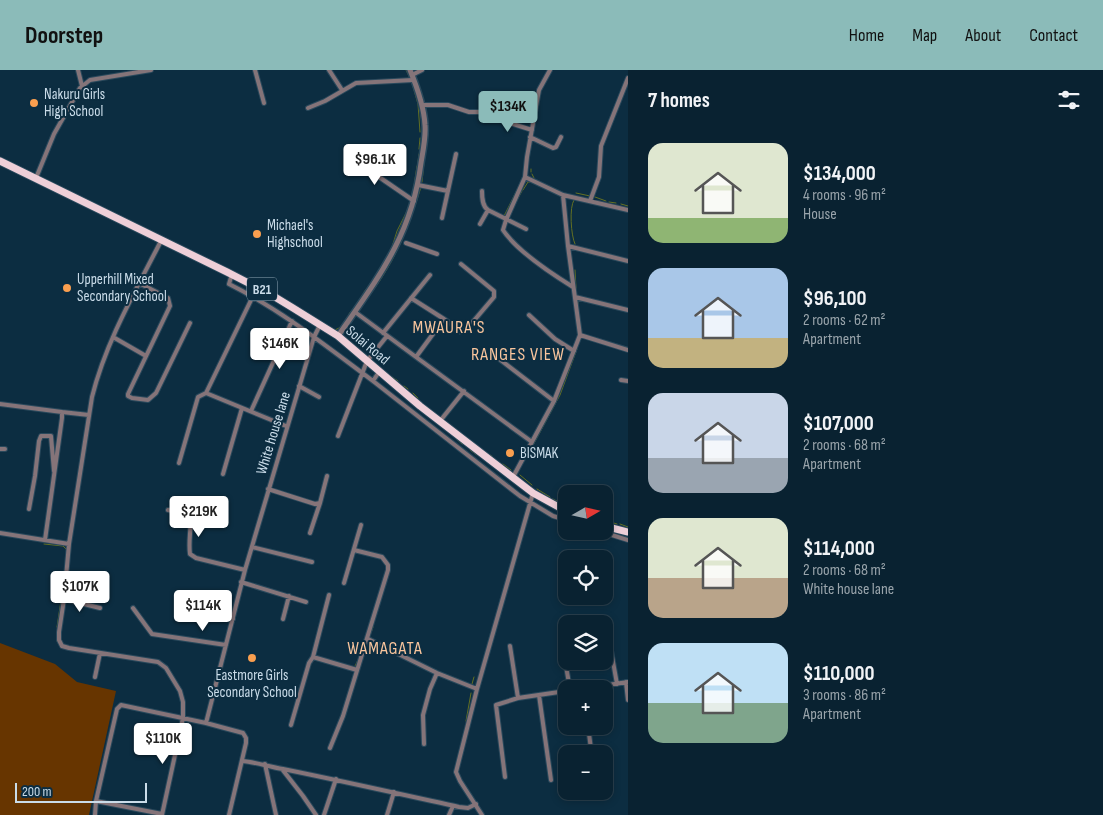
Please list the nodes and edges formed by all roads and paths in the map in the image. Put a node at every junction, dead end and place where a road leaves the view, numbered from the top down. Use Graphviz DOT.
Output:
graph roads {
  1 [pos="78,70"];
  2 [pos="151,70"];
  3 [pos="255,70"];
  4 [pos="328,70"];
  5 [pos="422,70"];
  6 [pos="550,70"];
  7 [pos="412,75"];
  8 [pos="628,78"];
  9 [pos="82,86"];
  10 [pos="342,90"];
  11 [pos="264,103"];
  12 [pos="422,105"];
  13 [pos="308,108"];
  14 [pos="532,130"];
  15 [pos="530,137"];
  16 [pos="561,137"];
  17 [pos="456,154"];
  18 [pos="347,155"];
  19 [pos="0,160"];
  20 [pos="525,177"];
  21 [pos="36,179"];
  22 [pos="418,185"];
  23 [pos="448,191"];
  24 [pos="482,191"];
  25 [pos="563,195"];
  26 [pos="414,201"];
  27 [pos="590,201"];
  28 [pos="488,210"];
  29 [pos="628,210"];
  30 [pos="442,218"];
  31 [pos="506,220"];
  32 [pos="480,224"];
  33 [pos="526,229"];
  34 [pos="162,239"];
  35 [pos="406,242"];
  36 [pos="568,246"];
  37 [pos="437,254"];
  38 [pos="628,261"];
  39 [pos="461,264"];
  40 [pos="232,274"];
  41 [pos="430,275"];
  42 [pos="139,283"];
  43 [pos="573,287"];
  44 [pos="254,296"];
  45 [pos="575,297"];
  46 [pos="411,298"];
  47 [pos="628,310"];
  48 [pos="355,312"];
  49 [pos="529,315"];
  50 [pos="444,319"];
  51 [pos="292,321"];
  52 [pos="190,324"];
  53 [pos="320,325"];
  54 [pos="385,334"];
  55 [pos="580,335"];
  56 [pos="338,336"];
  57 [pos="113,337"];
  58 [pos="314,337"];
  59 [pos="628,350"];
  60 [pos="574,351"];
  61 [pos="146,356"];
  62 [pos="416,357"];
  63 [pos="498,358"];
  64 [pos="367,361"];
  65 [pos="362,372"];
  66 [pos="380,372"];
  67 [pos="620,380"];
  68 [pos="373,381"];
  69 [pos="628,381"];
  70 [pos="299,386"];
  71 [pos="464,391"];
  72 [pos="206,393"];
  73 [pos="319,396"];
  74 [pos="554,401"];
  75 [pos="0,404"];
  76 [pos="242,408"];
  77 [pos="251,411"];
  78 [pos="62,412"];
  79 [pos="90,415"];
  80 [pos="440,421"];
  81 [pos="286,426"];
  82 [pos="338,436"];
  83 [pos="532,442"];
  84 [pos="179,463"];
  85 [pos="223,474"];
  86 [pos="328,476"];
  87 [pos="513,476"];
  88 [pos="54,478"];
  89 [pos="268,489"];
  90 [pos="533,493"];
  91 [pos="530,502"];
  92 [pos="320,504"];
  93 [pos="558,507"];
  94 [pos="29,509"];
  95 [pos="168,510"];
  96 [pos="558,518"];
  97 [pos="361,525"];
  98 [pos="613,528"];
  99 [pos="628,532"];
  100 [pos="0,533"];
  101 [pos="310,533"];
  102 [pos="613,535"];
  103 [pos="45,540"];
  104 [pos="628,540"];
  105 [pos="69,544"];
  106 [pos="252,547"];
  107 [pos="354,550"];
  108 [pos="312,562"];
  109 [pos="244,570"];
  110 [pos="241,582"];
  111 [pos="344,583"];
  112 [pos="328,595"];
  113 [pos="289,596"];
  114 [pos="64,599"];
  115 [pos="306,602"];
  116 [pos="100,608"];
  117 [pos="134,608"];
  118 [pos="194,612"];
  119 [pos="232,619"];
  120 [pos="283,619"];
  121 [pos="368,639"];
  122 [pos="226,645"];
  123 [pos="510,646"];
  124 [pos="100,653"];
  125 [pos="313,657"];
  126 [pos="613,662"];
  127 [pos="357,670"];
  128 [pos="437,673"];
  129 [pos="96,677"];
  130 [pos="627,682"];
  131 [pos="617,684"];
  132 [pos="613,685"];
  133 [pos="477,689"];
  134 [pos="558,692"];
  135 [pos="538,695"];
  136 [pos="518,698"];
  137 [pos="628,700"];
  138 [pos="183,718"];
  139 [pos="206,723"];
  140 [pos="291,726"];
  141 [pos="424,744"];
  142 [pos="330,748"];
  143 [pos="242,761"];
  144 [pos="265,764"];
  145 [pos="282,769"];
  146 [pos="505,777"];
  147 [pos="336,779"];
  148 [pos="551,780"];
  149 [pos="394,792"];
  150 [pos="96,801"];
  151 [pos="476,804"];
  152 [pos="453,806"];
  153 [pos="162,814"];
  154 [pos="95,815"];
  155 [pos="229,815"];
  156 [pos="276,815"];
  157 [pos="316,815"];
  158 [pos="324,815"];
  159 [pos="386,815"];
  160 [pos="450,815"];
  161 [pos="482,815"];
  1 -- 9 [label="street"];
  2 -- 9 [label="street"];
  3 -- 11 [label="street"];
  4 -- 10 [label="street"];
  5 -- 7 [label="street"];
  6 -- 14 [label="street"];
  7 -- 10 [label="street"];
  7 -- 12 [label="street"];
  8 -- 27 [label="street"];
  9 -- 21 [label="street"];
  10 -- 13 [label="street"];
  12 -- 14 [label="street"];
  12 -- 22 [label="street"];
  14 -- 15 [label="street"];
  15 -- 16 [label="street"];
  15 -- 20 [label="street"];
  17 -- 23 [label="street"];
  18 -- 26 [label="street"];
  19 -- 21 [label="highway, Solai Road / B21"];
  20 -- 25 [label="street"];
  20 -- 31 [label="street"];
  21 -- 34 [label="highway, Solai Road / B21"];
  22 -- 23 [label="street"];
  22 -- 26 [label="street"];
  23 -- 30 [label="street"];
  24 -- 28 [label="street"];
  25 -- 27 [label="street"];
  25 -- 36 [label="street"];
  26 -- 48 [label="street"];
  27 -- 29 [label="street"];
  28 -- 31 [label="street"];
  28 -- 32 [label="street"];
  31 -- 33 [label="street"];
  31 -- 43 [label="street"];
  34 -- 40 [label="highway, Solai Road / B21"];
  34 -- 42 [label="street"];
  35 -- 37 [label="street"];
  36 -- 38 [label="street"];
  36 -- 43 [label="street"];
  39 -- 50 [label="street"];
  40 -- 44 [label="street"];
  40 -- 53 [label="highway, Solai Road / B21"];
  41 -- 46 [label="street"];
  42 -- 57 [label="street"];
  42 -- 61 [label="street"];
  43 -- 45 [label="street"];
  44 -- 51 [label="street"];
  44 -- 72 [label="street"];
  45 -- 47 [label="street"];
  45 -- 55 [label="street"];
  46 -- 50 [label="street"];
  46 -- 54 [label="street"];
  48 -- 54 [label="street"];
  48 -- 56 [label="street"];
  49 -- 60 [label="street"];
  50 -- 62 [label="street"];
  51 -- 58 [label="street"];
  51 -- 77 [label="street"];
  52 -- 61 [label="street"];
  53 -- 56 [label="highway, Solai Road / B21"];
  53 -- 58 [label="street, White house lane"];
  54 -- 62 [label="street"];
  54 -- 64 [label="street"];
  55 -- 59 [label="street"];
  55 -- 60 [label="street"];
  56 -- 64 [label="highway, Solai Road / B21"];
  57 -- 61 [label="street"];
  57 -- 79 [label="street"];
  58 -- 65 [label="street"];
  58 -- 70 [label="street, White house lane"];
  60 -- 74 [label="street"];
  62 -- 71 [label="street"];
  63 -- 74 [label="street"];
  64 -- 65 [label="street"];
  64 -- 66 [label="highway, Solai Road / B21"];
  65 -- 68 [label="street"];
  65 -- 82 [label="street"];
  66 -- 68 [label="street"];
  66 -- 80 [label="highway, Solai Road / B21"];
  67 -- 69 [label="street"];
  68 -- 91 [label="street"];
  70 -- 73 [label="street"];
  70 -- 81 [label="street, White house lane"];
  71 -- 80 [label="street"];
  71 -- 83 [label="street"];
  72 -- 76 [label="street"];
  72 -- 84 [label="street"];
  74 -- 83 [label="street"];
  75 -- 78 [label="street"];
  76 -- 77 [label="street"];
  76 -- 85 [label="street"];
  77 -- 81 [label="street"];
  78 -- 79 [label="street"];
  78 -- 88 [label="street"];
  79 -- 105 [label="street"];
  80 -- 87 [label="highway, Solai Road / B21"];
  81 -- 89 [label="street, White house lane"];
  83 -- 87 [label="street"];
  86 -- 92 [label="street"];
  87 -- 90 [label="highway, Solai Road / B21"];
  88 -- 94 [label="street"];
  88 -- 103 [label="street"];
  89 -- 92 [label="street"];
  89 -- 106 [label="street, White house lane"];
  90 -- 91 [label="street"];
  90 -- 93 [label="highway, Solai Road / B21"];
  91 -- 96 [label="street"];
  91 -- 133 [label="street"];
  92 -- 101 [label="street"];
  95 -- 109 [label="street"];
  97 -- 107 [label="street"];
  98 -- 99 [label="highway"];
  100 -- 103 [label="street"];
  102 -- 104 [label="street"];
  103 -- 105 [label="street"];
  105 -- 114 [label="street"];
  106 -- 108 [label="street"];
  106 -- 109 [label="street, White house lane"];
  107 -- 111 [label="street"];
  107 -- 121 [label="street"];
  109 -- 110 [label="street, White house lane"];
  110 -- 113 [label="street"];
  110 -- 119 [label="street, White house lane"];
  112 -- 125 [label="street"];
  113 -- 115 [label="street"];
  113 -- 120 [label="street"];
  114 -- 116 [label="street"];
  114 -- 124 [label="street"];
  117 -- 122 [label="street"];
  118 -- 119 [label="street"];
  119 -- 122 [label="street, White house lane"];
  121 -- 127 [label="street"];
  121 -- 128 [label="street"];
  122 -- 139 [label="street, White house lane"];
  123 -- 136 [label="street"];
  124 -- 129 [label="street"];
  124 -- 138 [label="street"];
  125 -- 127 [label="street"];
  125 -- 140 [label="street"];
  126 -- 131 [label="street"];
  127 -- 142 [label="street"];
  128 -- 133 [label="street"];
  128 -- 141 [label="street"];
  130 -- 131 [label="street"];
  130 -- 137 [label="street"];
  131 -- 132 [label="street"];
  133 -- 151 [label="street"];
  134 -- 135 [label="street"];
  135 -- 136 [label="street"];
  135 -- 148 [label="street"];
  136 -- 146 [label="street"];
  138 -- 139 [label="street"];
  138 -- 150 [label="street"];
  138 -- 153 [label="street"];
  139 -- 143 [label="street"];
  143 -- 144 [label="street"];
  143 -- 155 [label="street"];
  144 -- 145 [label="street"];
  144 -- 156 [label="street"];
  145 -- 147 [label="street"];
  145 -- 157 [label="street"];
  147 -- 149 [label="street"];
  147 -- 158 [label="street"];
  149 -- 152 [label="street"];
  149 -- 159 [label="street"];
  150 -- 153 [label="street"];
  150 -- 154 [label="street"];
  151 -- 152 [label="street"];
  151 -- 161 [label="street"];
  152 -- 160 [label="street"];
}
